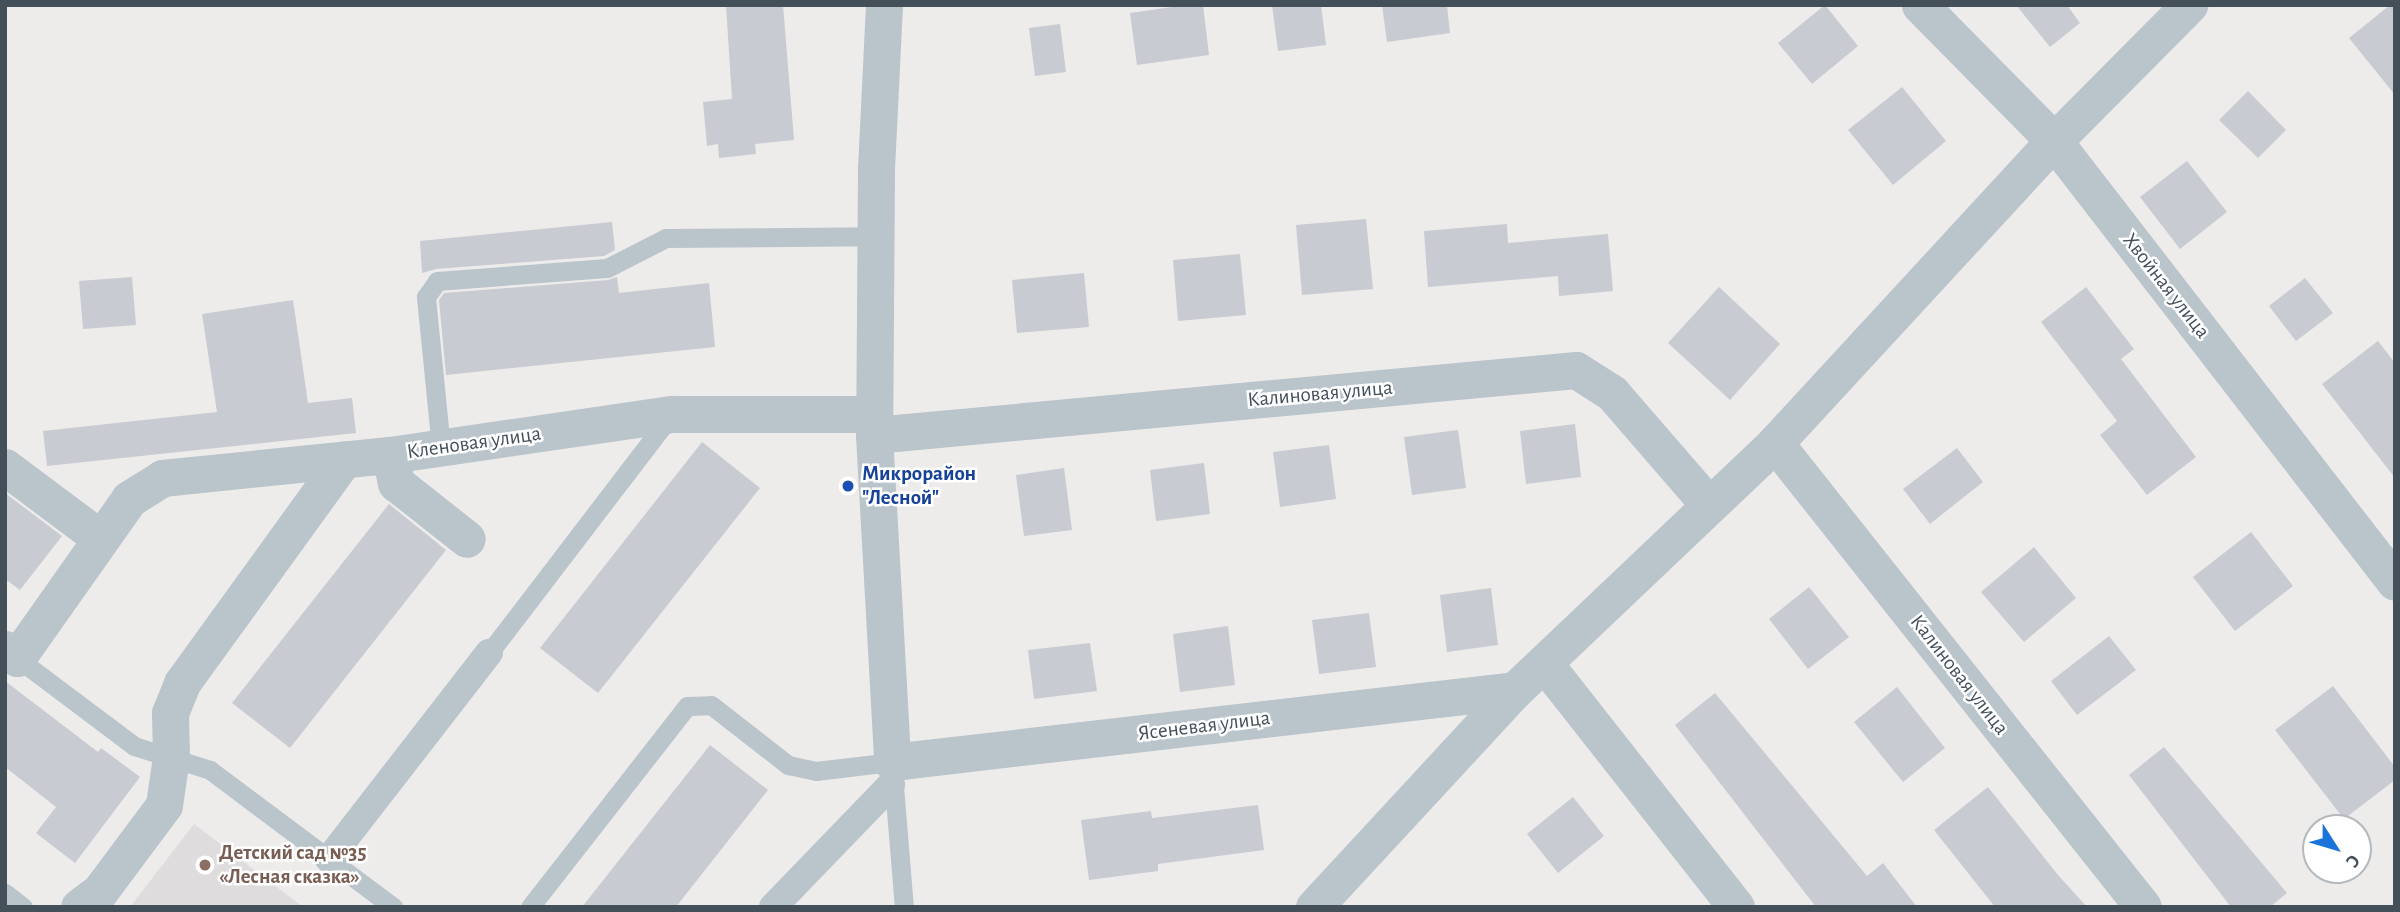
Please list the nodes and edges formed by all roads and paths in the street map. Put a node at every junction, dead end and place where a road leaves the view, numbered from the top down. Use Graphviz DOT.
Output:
graph roads {
  1 [pos="884,5"];
  2 [pos="1920,5"];
  3 [pos="2189,5"];
  4 [pos="2054,141"];
  5 [pos="876,236"];
  6 [pos="672,414"];
  7 [pos="874,425"];
  8 [pos="1775,443"];
  9 [pos="442,448"];
  10 [pos="390,455"];
  11 [pos="344,459"];
  12 [pos="5,467"];
  13 [pos="1709,505"];
  14 [pos="100,538"];
  15 [pos="467,540"];
  16 [pos="2395,582"];
  17 [pos="11,653"];
  18 [pos="489,653"];
  19 [pos="1545,664"];
  20 [pos="1516,690"];
  21 [pos="171,757"];
  22 [pos="892,774"];
  23 [pos="329,859"];
  24 [pos="5,893"];
  25 [pos="1324,903"];
  26 [pos="23,907"];
  27 [pos="79,907"];
  28 [pos="393,907"];
  29 [pos="530,907"];
  30 [pos="773,907"];
  31 [pos="904,907"];
  32 [pos="1736,907"];
  33 [pos="2143,907"];
  1 -- 5 [label="street"];
  2 -- 4 [label="street, Хвойная улица"];
  3 -- 4 [label="street"];
  4 -- 8 [label="street"];
  4 -- 16 [label="street, Хвойная улица"];
  5 -- 7 [label="street"];
  5 -- 9 [label="lane"];
  6 -- 7 [label="street, Кленовая улица"];
  6 -- 9 [label="street, Кленовая улица"];
  6 -- 18 [label="lane"];
  7 -- 13 [label="street, Калиновая улица"];
  7 -- 22 [label="street"];
  8 -- 13 [label="street"];
  8 -- 33 [label="street, Калиновая улица"];
  9 -- 10 [label="street, Кленовая улица"];
  10 -- 11 [label="street, Кленовая улица"];
  10 -- 15 [label="street"];
  11 -- 14 [label="street, Кленовая улица"];
  11 -- 21 [label="street"];
  12 -- 14 [label="street"];
  13 -- 19 [label="street"];
  14 -- 17 [label="street, Кленовая улица"];
  17 -- 21 [label="lane"];
  18 -- 23 [label="street"];
  19 -- 20 [label="street"];
  19 -- 32 [label="street"];
  20 -- 22 [label="street, Ясеневая улица"];
  20 -- 25 [label="street"];
  21 -- 23 [label="lane"];
  21 -- 27 [label="street"];
  22 -- 29 [label="lane"];
  22 -- 30 [label="street"];
  22 -- 31 [label="lane"];
  23 -- 28 [label="lane"];
  24 -- 26 [label="lane"];
}
